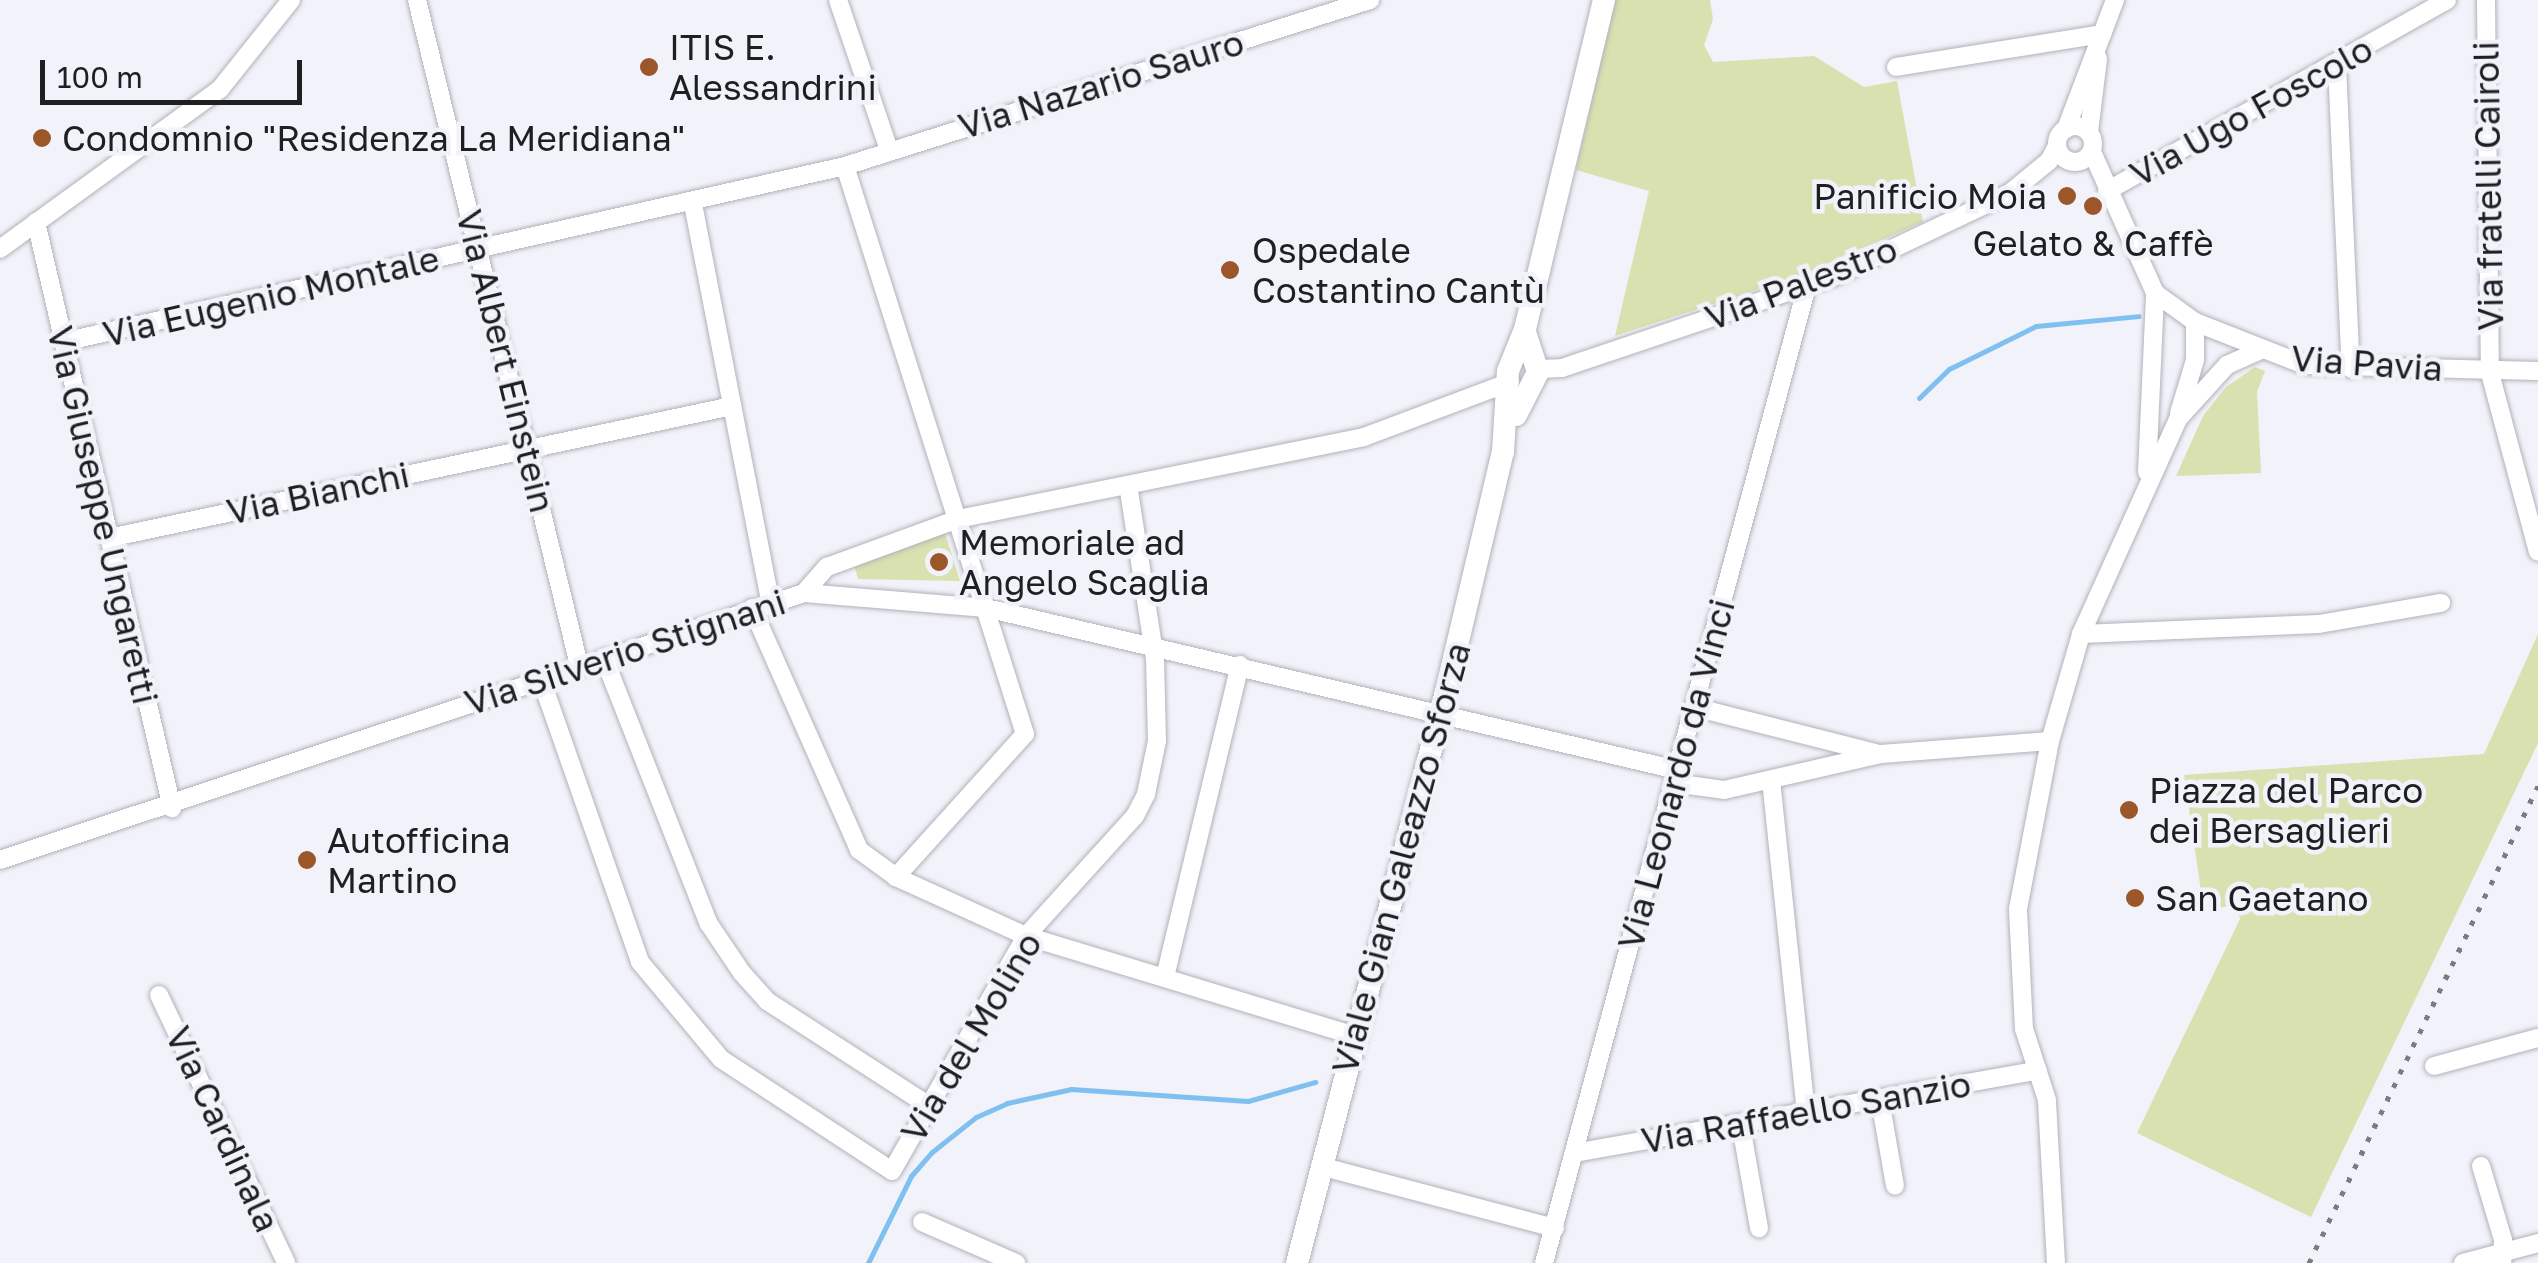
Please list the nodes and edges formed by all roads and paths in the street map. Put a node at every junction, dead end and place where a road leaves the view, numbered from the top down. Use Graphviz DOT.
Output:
graph roads {
  1 [pos="291,0"];
  2 [pos="417,0"];
  3 [pos="838,0"];
  4 [pos="1370,0"];
  5 [pos="1604,0"];
  6 [pos="2115,0"];
  7 [pos="2447,0"];
  8 [pos="2486,0"];
  9 [pos="2102,34"];
  10 [pos="2337,66"];
  11 [pos="1896,67"];
  12 [pos="2066,128"];
  13 [pos="2089,132"];
  14 [pos="889,150"];
  15 [pos="2074,159"];
  16 [pos="845,166"];
  17 [pos="2106,191"];
  18 [pos="693,204"];
  19 [pos="36,222"];
  20 [pos="4,240"];
  21 [pos="480,250"];
  22 [pos="1808,286"];
  23 [pos="2155,293"];
  24 [pos="2195,322"];
  25 [pos="63,342"];
  26 [pos="2259,351"];
  27 [pos="2351,369"];
  28 [pos="1524,371"];
  29 [pos="2538,371"];
  30 [pos="2490,373"];
  31 [pos="732,406"];
  32 [pos="2178,419"];
  33 [pos="527,448"];
  34 [pos="2146,483"];
  35 [pos="1128,485"];
  36 [pos="958,519"];
  37 [pos="109,538"];
  38 [pos="2538,552"];
  39 [pos="804,593"];
  40 [pos="770,601"];
  41 [pos="2440,604"];
  42 [pos="752,608"];
  43 [pos="986,608"];
  44 [pos="2081,634"];
  45 [pos="1149,643"];
  46 [pos="604,658"];
  47 [pos="579,664"];
  48 [pos="1240,664"];
  49 [pos="541,679"];
  50 [pos="1694,707"];
  51 [pos="1441,712"];
  52 [pos="2050,742"];
  53 [pos="1881,754"];
  54 [pos="1676,777"];
  55 [pos="1771,780"];
  56 [pos="172,808"];
  57 [pos="0,860"];
  58 [pos="896,877"];
  59 [pos="1026,936"];
  60 [pos="1165,977"];
  61 [pos="159,995"];
  62 [pos="1356,1036"];
  63 [pos="2538,1038"];
  64 [pos="2434,1066"];
  65 [pos="2038,1070"];
  66 [pos="1880,1100"];
  67 [pos="929,1106"];
  68 [pos="1806,1114"];
  69 [pos="1740,1126"];
  70 [pos="1574,1152"];
  71 [pos="1320,1166"];
  72 [pos="2481,1166"];
  73 [pos="1895,1186"];
  74 [pos="922,1222"];
  75 [pos="1555,1228"];
  76 [pos="1759,1228"];
  77 [pos="2538,1243"];
  78 [pos="2501,1258"];
  79 [pos="286,1263"];
  80 [pos="1016,1263"];
  81 [pos="1297,1263"];
  82 [pos="1544,1263"];
  83 [pos="2056,1263"];
  84 [pos="2463,1263"];
  1 -- 19 [label="street"];
  2 -- 21 [label="street, Via Albert Einstein"];
  3 -- 14 [label="street"];
  4 -- 14 [label="street, Via Nazario Sauro"];
  5 -- 28 [label="street, Viale Gian Galeazzo Sforza"];
  6 -- 9 [label="street"];
  7 -- 10 [label="street, Via Ugo Foscolo"];
  8 -- 30 [label="street, Via fratelli Cairoli"];
  9 -- 11 [label="street"];
  9 -- 12 [label="street"];
  9 -- 13 [label="street"];
  10 -- 17 [label="street, Via Ugo Foscolo"];
  10 -- 27 [label="street"];
  12 -- 13 [label="street"];
  12 -- 15 [label="street"];
  13 -- 15 [label="street, Via Pavia"];
  14 -- 16 [label="street, Via Nazario Sauro"];
  15 -- 17 [label="street, Via Pavia"];
  15 -- 22 [label="street, Via Palestro"];
  16 -- 18 [label="street, Via Nazario Sauro"];
  16 -- 36 [label="street"];
  17 -- 23 [label="street, Via Pavia"];
  18 -- 21 [label="street, Via Eugenio Montale"];
  18 -- 31 [label="street"];
  19 -- 20 [label="street"];
  19 -- 25 [label="street, Via Giuseppe Ungaretti"];
  21 -- 25 [label="street, Via Eugenio Montale"];
  21 -- 33 [label="street, Via Albert Einstein"];
  22 -- 28 [label="street, Via Palestro"];
  22 -- 50 [label="street, Via Leonardo da Vinci"];
  23 -- 24 [label="street, Via Pavia"];
  23 -- 34 [label="street"];
  24 -- 26 [label="street, Via Pavia"];
  24 -- 32 [label="street"];
  25 -- 37 [label="street, Via Giuseppe Ungaretti"];
  26 -- 27 [label="street, Via Pavia"];
  26 -- 32 [label="street"];
  27 -- 30 [label="street, Via Pavia"];
  28 -- 35 [label="street, Via Palestro"];
  28 -- 51 [label="street, Viale Gian Galeazzo Sforza"];
  29 -- 30 [label="street, Via Pavia"];
  30 -- 38 [label="street, Via fratelli Cairoli"];
  31 -- 33 [label="street, Via Bianchi"];
  31 -- 40 [label="street"];
  32 -- 34 [label="street"];
  33 -- 37 [label="street, Via Bianchi"];
  33 -- 47 [label="street, Via Albert Einstein"];
  34 -- 44 [label="street"];
  35 -- 36 [label="street, Via Palestro"];
  35 -- 45 [label="street, Via del Molino"];
  36 -- 39 [label="street, Via Palestro"];
  36 -- 43 [label="street"];
  37 -- 56 [label="street, Via Giuseppe Ungaretti"];
  39 -- 40 [label="street, Via Silverio Stignani"];
  39 -- 43 [label="street, Via Silverio Stignani"];
  40 -- 42 [label="street, Via Silverio Stignani"];
  41 -- 44 [label="street"];
  42 -- 46 [label="street, Via Silverio Stignani"];
  42 -- 58 [label="street"];
  43 -- 45 [label="street, Via Silverio Stignani"];
  43 -- 58 [label="street"];
  44 -- 52 [label="street"];
  45 -- 48 [label="street, Via Silverio Stignani"];
  45 -- 59 [label="street, Via del Molino"];
  46 -- 47 [label="street, Via Silverio Stignani"];
  46 -- 67 [label="street"];
  47 -- 49 [label="street, Via Silverio Stignani"];
  48 -- 51 [label="street, Via Silverio Stignani"];
  48 -- 60 [label="street"];
  49 -- 56 [label="street, Via Silverio Stignani"];
  49 -- 67 [label="street, Via del Molino"];
  50 -- 53 [label="street"];
  50 -- 54 [label="street, Via Leonardo da Vinci"];
  51 -- 54 [label="street, Via Silverio Stignani"];
  51 -- 62 [label="street, Viale Gian Galeazzo Sforza"];
  52 -- 53 [label="street"];
  52 -- 65 [label="street"];
  53 -- 55 [label="street, Via Silverio Stignani"];
  54 -- 55 [label="street, Via Silverio Stignani"];
  54 -- 70 [label="street, Via Leonardo da Vinci"];
  55 -- 68 [label="street"];
  56 -- 57 [label="street, Via Silverio Stignani"];
  58 -- 59 [label="street"];
  59 -- 60 [label="street"];
  59 -- 67 [label="street, Via del Molino"];
  60 -- 62 [label="street"];
  61 -- 79 [label="street, Via Cardinala"];
  62 -- 71 [label="street, Viale Gian Galeazzo Sforza"];
  63 -- 64 [label="street"];
  65 -- 66 [label="street, Via Raffaello Sanzio"];
  65 -- 83 [label="street"];
  66 -- 68 [label="street, Via Raffaello Sanzio"];
  66 -- 73 [label="street"];
  68 -- 69 [label="street, Via Raffaello Sanzio"];
  69 -- 70 [label="street, Via Raffaello Sanzio"];
  69 -- 76 [label="street"];
  70 -- 75 [label="street, Via Leonardo da Vinci"];
  71 -- 75 [label="street"];
  71 -- 81 [label="street, Viale Gian Galeazzo Sforza"];
  72 -- 78 [label="street"];
  74 -- 80 [label="street"];
  75 -- 82 [label="street, Via Leonardo da Vinci"];
  77 -- 78 [label="street"];
  78 -- 84 [label="street"];
}
